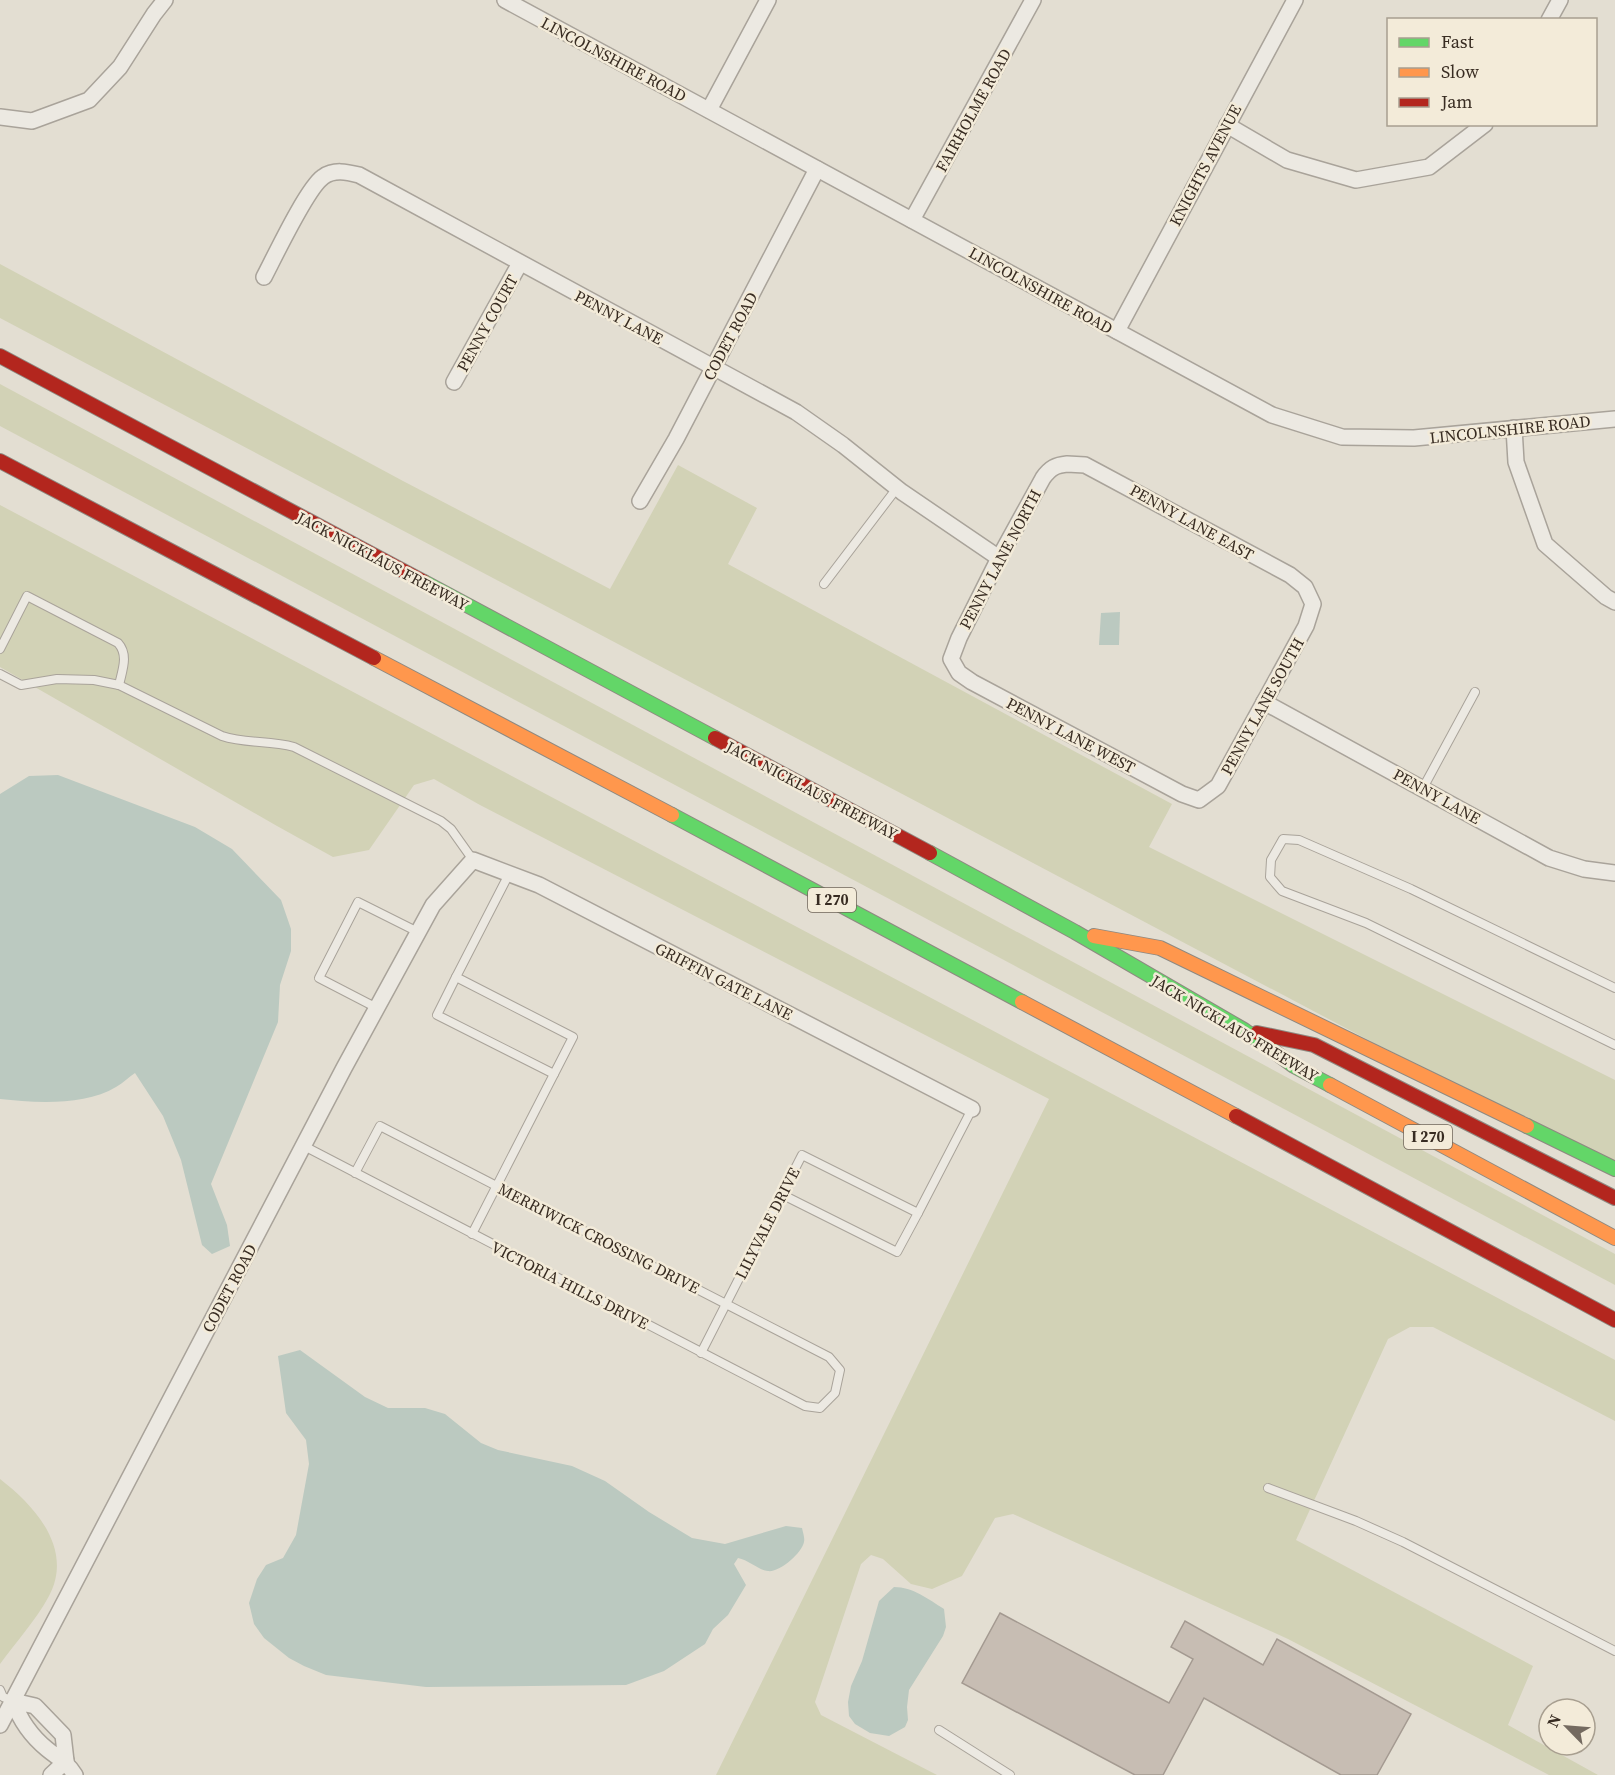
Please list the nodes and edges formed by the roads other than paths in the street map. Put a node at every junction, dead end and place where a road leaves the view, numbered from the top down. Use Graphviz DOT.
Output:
graph roads {
  1 [pos="165,0"];
  2 [pos="505,0"];
  3 [pos="768,0"];
  4 [pos="1033,0"];
  5 [pos="1295,0"];
  6 [pos="1560,0"];
  7 [pos="1550,18"];
  8 [pos="709,110"];
  9 [pos="0,117"];
  10 [pos="1227,125"];
  11 [pos="1482,126"];
  12 [pos="817,169"];
  13 [pos="912,220"];
  14 [pos="520,263"];
  15 [pos="264,277"];
  16 [pos="1117,331"];
  17 [pos="0,356"];
  18 [pos="713,367"];
  19 [pos="454,382"];
  20 [pos="1615,419"];
  21 [pos="1514,428"];
  22 [pos="0,461"];
  23 [pos="1057,465"];
  24 [pos="897,488"];
  25 [pos="640,501"];
  26 [pos="999,558"];
  27 [pos="824,584"];
  28 [pos="1615,602"];
  29 [pos="1313,604"];
  30 [pos="0,649"];
  31 [pos="951,658"];
  32 [pos="0,674"];
  33 [pos="119,685"];
  34 [pos="1475,692"];
  35 [pos="1264,702"];
  36 [pos="1423,788"];
  37 [pos="1199,800"];
  38 [pos="473,860"];
  39 [pos="1615,873"];
  40 [pos="509,874"];
  41 [pos="418,932"];
  42 [pos="1075,932"];
  43 [pos="456,977"];
  44 [pos="1615,988"];
  45 [pos="377,1008"];
  46 [pos="1244,1030"];
  47 [pos="1615,1045"];
  48 [pos="554,1074"];
  49 [pos="972,1109"];
  50 [pos="304,1146"];
  51 [pos="1615,1169"];
  52 [pos="355,1173"];
  53 [pos="497,1186"];
  54 [pos="782,1194"];
  55 [pos="1615,1198"];
  56 [pos="918,1213"];
  57 [pos="472,1234"];
  58 [pos="1615,1238"];
  59 [pos="726,1304"];
  60 [pos="1615,1320"];
  61 [pos="701,1353"];
  62 [pos="835,1393"];
  63 [pos="1268,1488"];
  64 [pos="1615,1651"];
  65 [pos="4,1697"];
  66 [pos="0,1725"];
  67 [pos="939,1730"];
  68 [pos="66,1761"];
  69 [pos="51,1775"];
  70 [pos="75,1775"];
  71 [pos="1010,1775"];
  1 -- 9 [label="street"];
  2 -- 8 [label="street, LINCOLNSHIRE ROAD"];
  3 -- 8 [label="street"];
  4 -- 13 [label="street, FAIRHOLME ROAD"];
  5 -- 10 [label="street, KNIGHTS AVENUE"];
  6 -- 7 [label="street"];
  8 -- 12 [label="street, LINCOLNSHIRE ROAD"];
  10 -- 11 [label="street"];
  10 -- 16 [label="street, KNIGHTS AVENUE"];
  12 -- 13 [label="street, LINCOLNSHIRE ROAD"];
  12 -- 18 [label="street, CODET ROAD"];
  13 -- 16 [label="street, LINCOLNSHIRE ROAD"];
  14 -- 15 [label="street, PENNY LANE"];
  14 -- 18 [label="street, PENNY LANE"];
  14 -- 19 [label="street, PENNY COURT"];
  16 -- 21 [label="street, LINCOLNSHIRE ROAD"];
  17 -- 42 [label="highway, JACK NICKLAUS FREEWAY / I 270"];
  18 -- 24 [label="street, PENNY LANE"];
  18 -- 25 [label="street, CODET ROAD"];
  20 -- 21 [label="street, LINCOLNSHIRE ROAD"];
  21 -- 28 [label="street"];
  22 -- 60 [label="highway, I 270"];
  23 -- 26 [label="street, PENNY LANE NORTH"];
  23 -- 29 [label="street, PENNY LANE EAST"];
  24 -- 26 [label="street, PENNY LANE"];
  24 -- 27 [label="lane"];
  26 -- 31 [label="street, PENNY LANE NORTH"];
  29 -- 35 [label="street, PENNY LANE SOUTH"];
  30 -- 33 [label="lane"];
  31 -- 37 [label="street, PENNY LANE WEST"];
  32 -- 33 [label="lane"];
  33 -- 38 [label="lane"];
  34 -- 36 [label="lane"];
  35 -- 36 [label="street, PENNY LANE"];
  35 -- 37 [label="street, PENNY LANE SOUTH"];
  36 -- 39 [label="street, PENNY LANE"];
  38 -- 40 [label="street, GRIFFIN GATE LANE"];
  38 -- 41 [label="street, CODET ROAD"];
  40 -- 43 [label="lane"];
  40 -- 49 [label="street, GRIFFIN GATE LANE"];
  41 -- 45 [label="street, CODET ROAD"];
  41 -- 45 [label="lane"];
  42 -- 46 [label="highway, JACK NICKLAUS FREEWAY / I 270"];
  42 -- 51 [label="highway"];
  43 -- 48 [label="lane"];
  43 -- 48 [label="lane"];
  44 -- 47 [label="lane"];
  45 -- 50 [label="street, CODET ROAD"];
  46 -- 55 [label="highway"];
  46 -- 58 [label="highway, JACK NICKLAUS FREEWAY / I 270"];
  48 -- 53 [label="lane"];
  49 -- 56 [label="lane"];
  50 -- 52 [label="lane, VICTORIA HILLS DRIVE"];
  50 -- 65 [label="street, CODET ROAD"];
  52 -- 53 [label="lane, MERRIWICK CROSSING DRIVE"];
  52 -- 57 [label="lane, VICTORIA HILLS DRIVE"];
  53 -- 57 [label="lane"];
  53 -- 59 [label="lane, MERRIWICK CROSSING DRIVE"];
  54 -- 56 [label="lane"];
  54 -- 56 [label="lane, LILYVALE DRIVE"];
  54 -- 59 [label="lane, LILYVALE DRIVE"];
  57 -- 61 [label="lane, VICTORIA HILLS DRIVE"];
  59 -- 61 [label="lane, LILYVALE DRIVE"];
  59 -- 62 [label="lane, MERRIWICK CROSSING DRIVE"];
  61 -- 62 [label="lane, VICTORIA HILLS DRIVE"];
  63 -- 64 [label="lane"];
  65 -- 66 [label="street, CODET ROAD"];
  65 -- 68 [label="street"];
  65 -- 68 [label="street"];
  67 -- 71 [label="lane"];
  68 -- 69 [label="street"];
  68 -- 70 [label="street"];
}
